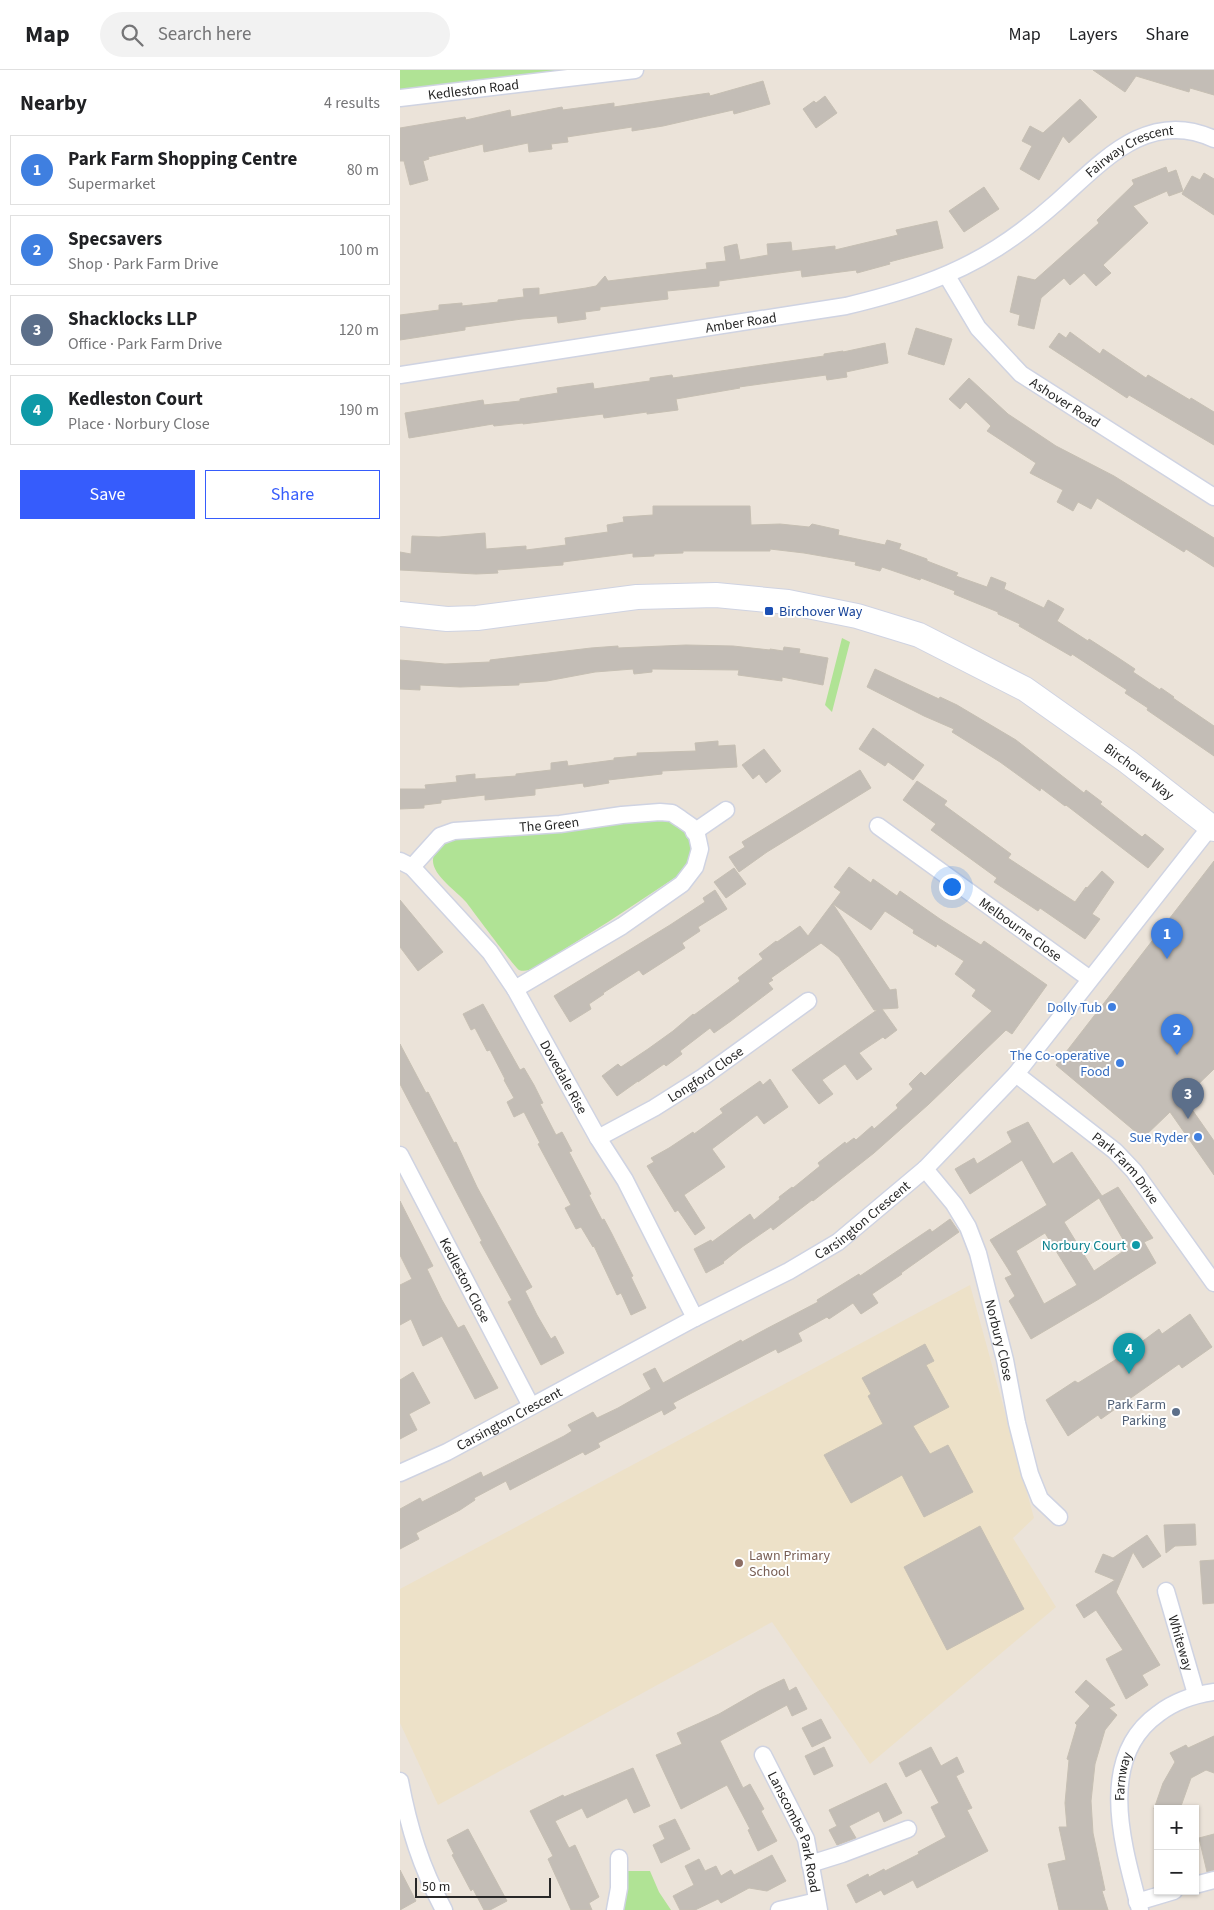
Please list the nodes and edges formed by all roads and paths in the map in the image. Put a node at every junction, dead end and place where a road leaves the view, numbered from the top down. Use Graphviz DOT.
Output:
graph roads {
  1 [pos="635,70"];
  2 [pos="400,98"];
  3 [pos="1214,139"];
  4 [pos="1056,202"];
  5 [pos="947,276"];
  6 [pos="400,375"];
  7 [pos="1214,496"];
  8 [pos="400,614"];
  9 [pos="726,810"];
  10 [pos="878,826"];
  11 [pos="1212,828"];
  12 [pos="694,832"];
  13 [pos="406,864"];
  14 [pos="1090,979"];
  15 [pos="516,989"];
  16 [pos="808,1001"];
  17 [pos="1016,1074"];
  18 [pos="598,1138"];
  19 [pos="400,1155"];
  20 [pos="925,1169"];
  21 [pos="1214,1284"];
  22 [pos="696,1318"];
  23 [pos="531,1406"];
  24 [pos="400,1474"];
  25 [pos="1059,1517"];
  26 [pos="1166,1591"];
  27 [pos="1214,1692"];
  28 [pos="1196,1694"];
  29 [pos="763,1755"];
  30 [pos="400,1781"];
  31 [pos="908,1829"];
  32 [pos="619,1858"];
  33 [pos="810,1864"];
  34 [pos="1214,1880"];
  35 [pos="1199,1884"];
  36 [pos="1165,1895"];
  37 [pos="818,1906"];
  38 [pos="1139,1906"];
  39 [pos="444,1910"];
  40 [pos="615,1910"];
  41 [pos="779,1910"];
  1 -- 2 [label="street, Kedleston Road"];
  3 -- 4 [label="street, Fairway Crescent"];
  4 -- 5 [label="street, Amber Road"];
  5 -- 6 [label="street, Amber Road"];
  5 -- 7 [label="street, Ashover Road"];
  8 -- 11 [label="street, Birchover Way"];
  9 -- 12 [label="street"];
  10 -- 14 [label="street, Melbourne Close"];
  11 -- 14 [label="street, Carsington Crescent"];
  12 -- 13 [label="street, The Green"];
  12 -- 15 [label="street"];
  13 -- 15 [label="street, Dovedale Rise"];
  14 -- 17 [label="street, Carsington Crescent"];
  15 -- 18 [label="street, Dovedale Rise"];
  16 -- 18 [label="street, Longford Close"];
  17 -- 20 [label="street, Carsington Crescent"];
  17 -- 21 [label="street, Park Farm Drive"];
  18 -- 22 [label="street, Dovedale Rise"];
  19 -- 23 [label="street, Kedleston Close"];
  20 -- 22 [label="street, Carsington Crescent"];
  20 -- 25 [label="street, Norbury Close"];
  22 -- 23 [label="street, Carsington Crescent"];
  23 -- 24 [label="street, Carsington Crescent"];
  26 -- 28 [label="street, Whiteway"];
  27 -- 28 [label="street, Farnway"];
  28 -- 38 [label="street, Farnway"];
  29 -- 33 [label="street, Lanscombe Park Road"];
  30 -- 39 [label="street"];
  31 -- 33 [label="street"];
  32 -- 40 [label="street"];
  33 -- 37 [label="street, Lanscombe Park Road"];
  34 -- 35 [label="street"];
  36 -- 38 [label="street"];
  37 -- 41 [label="street"];
}
